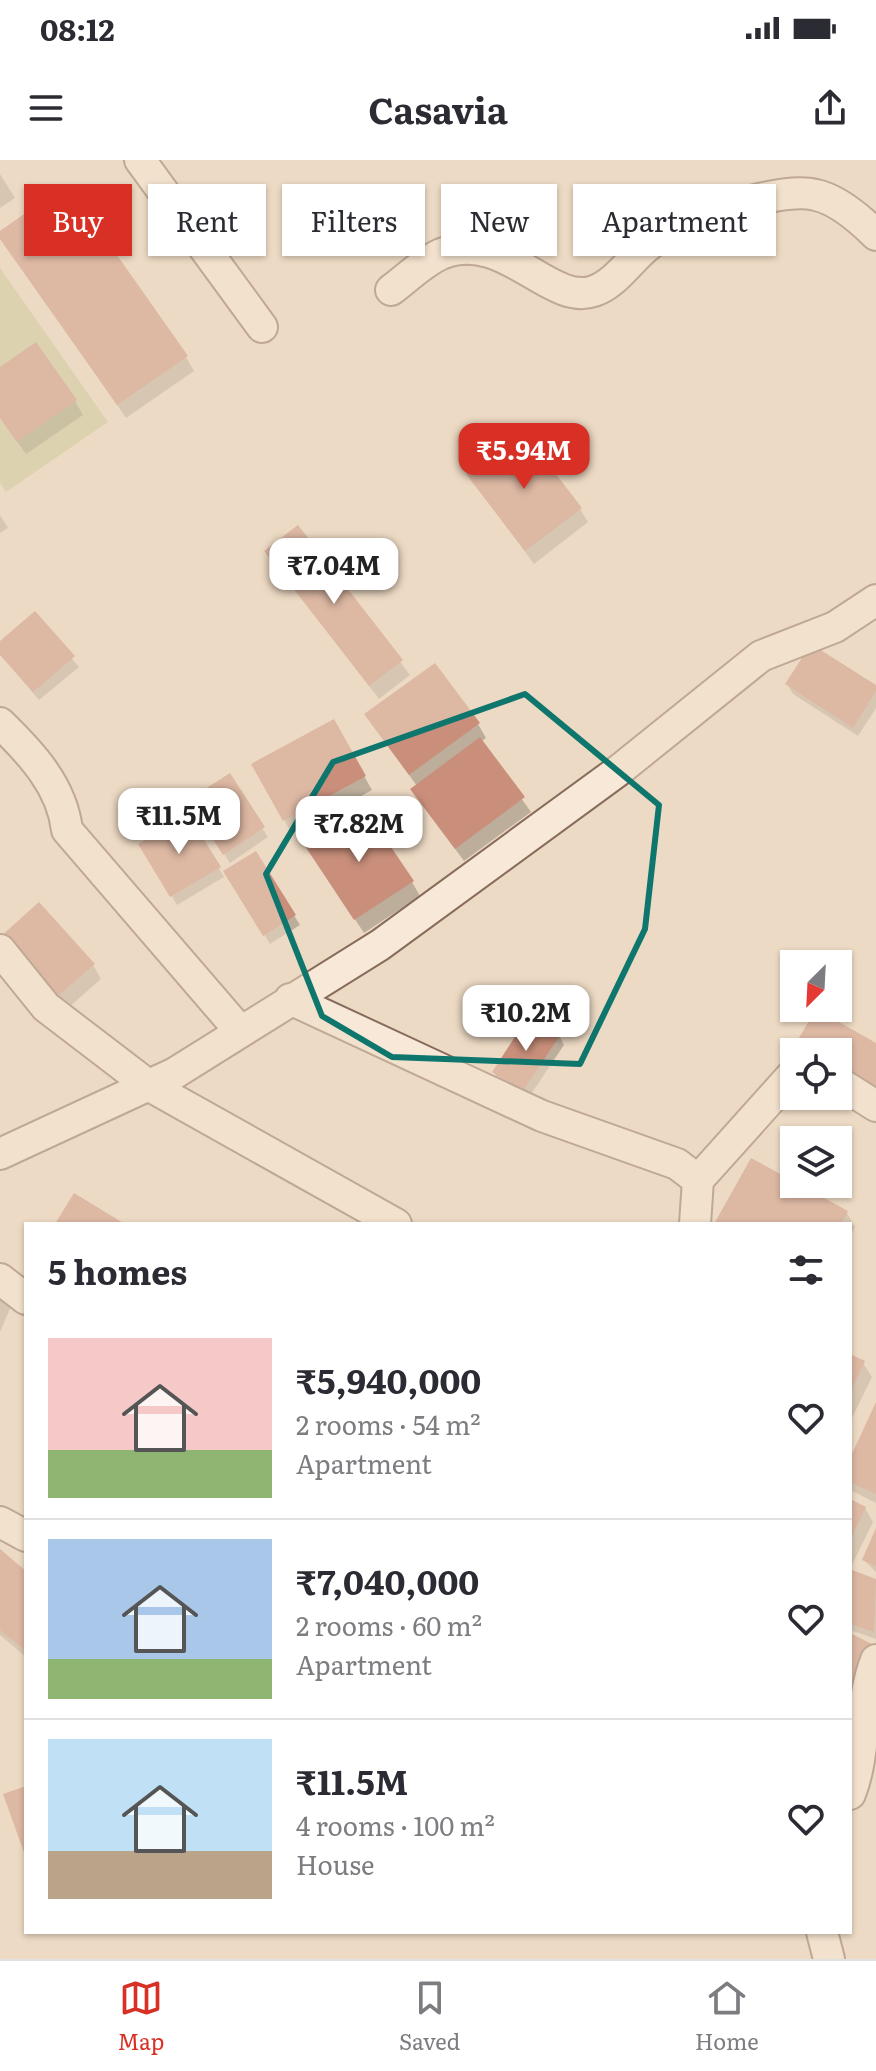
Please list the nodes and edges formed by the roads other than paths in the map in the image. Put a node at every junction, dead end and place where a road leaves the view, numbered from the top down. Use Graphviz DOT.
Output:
graph roads {
  1 [pos="140,160"];
  2 [pos="876,235"];
  3 [pos="391,290"];
  4 [pos="262,327"];
  5 [pos="876,600"];
  6 [pos="0,723"];
  7 [pos="0,950"];
  8 [pos="290,999"];
  9 [pos="240,1031"];
  10 [pos="148,1085"];
  11 [pos="780,1089"];
  12 [pos="852,1091"];
  13 [pos="876,1106"];
  14 [pos="0,1154"];
  15 [pos="698,1180"];
  16 [pos="392,1222"];
  17 [pos="695,1222"];
  18 [pos="0,1279"];
  19 [pos="24,1297"];
  20 [pos="0,1522"];
  21 [pos="24,1535"];
  22 [pos="876,1660"];
  23 [pos="852,1786"];
  24 [pos="823,1934"];
  25 [pos="829,1959"];
  1 -- 4 [label="street"];
  2 -- 3 [label="street"];
  5 -- 8 [label="street"];
  6 -- 9 [label="street"];
  7 -- 10 [label="street"];
  8 -- 9 [label="street"];
  8 -- 15 [label="street"];
  9 -- 10 [label="street"];
  10 -- 14 [label="street"];
  10 -- 16 [label="street"];
  11 -- 15 [label="street"];
  12 -- 13 [label="street"];
  15 -- 17 [label="street"];
  18 -- 19 [label="street"];
  20 -- 21 [label="street"];
  22 -- 23 [label="street"];
  24 -- 25 [label="street"];
}
